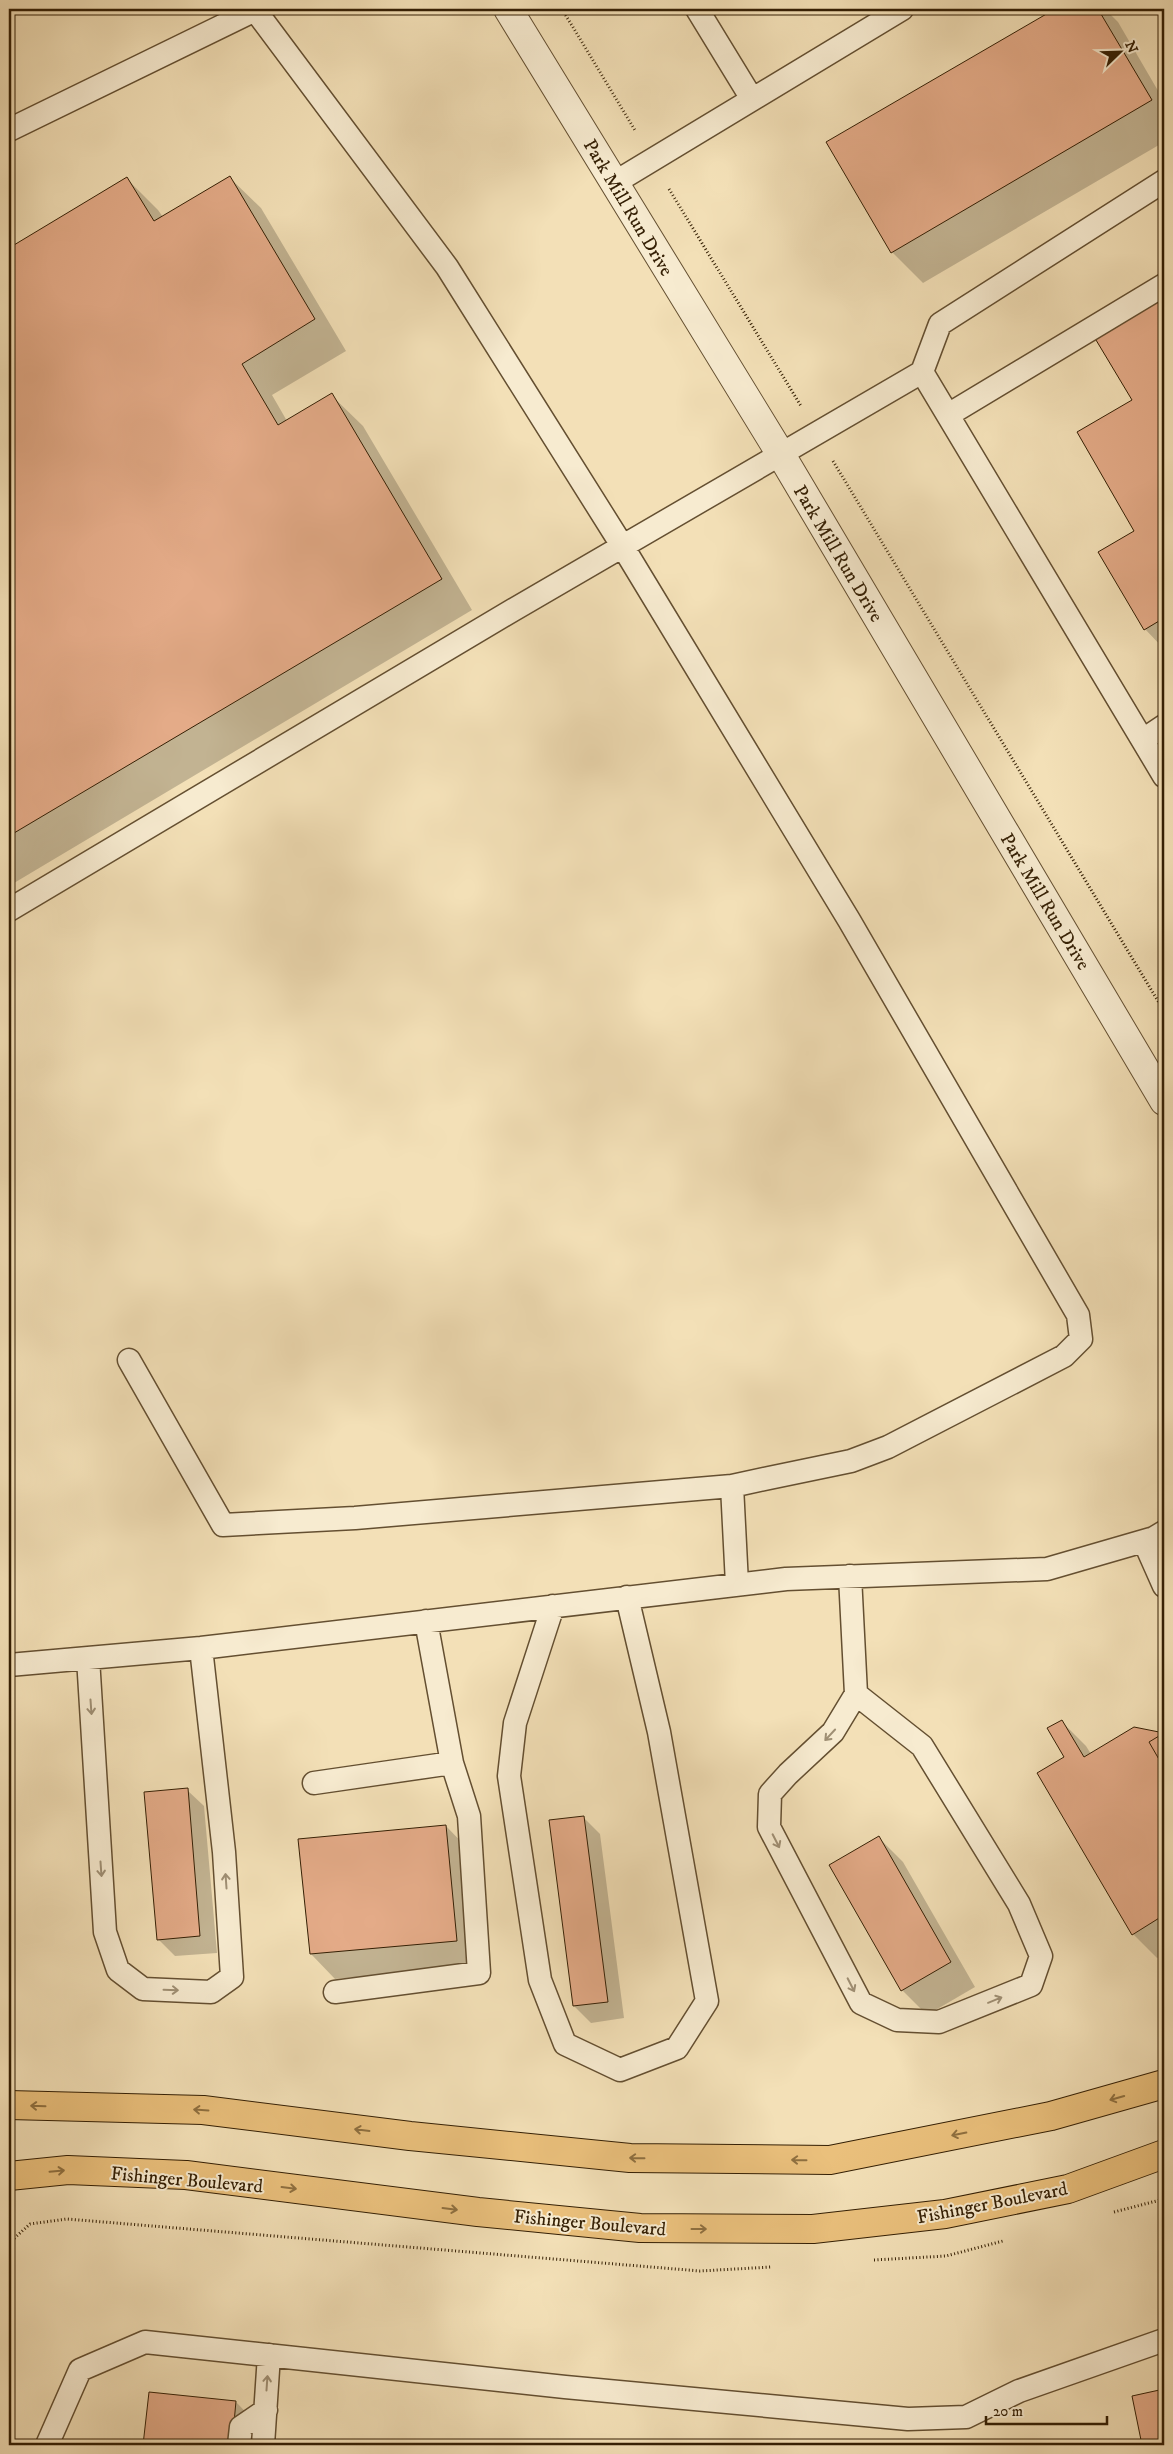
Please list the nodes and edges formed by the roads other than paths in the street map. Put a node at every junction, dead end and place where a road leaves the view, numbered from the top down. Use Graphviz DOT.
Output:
graph roads {
  1 [pos="508,9"];
  2 [pos="697,9"];
  3 [pos="902,9"];
  4 [pos="752,99"];
  5 [pos="9,130"];
  6 [pos="1164,181"];
  7 [pos="614,183"];
  8 [pos="1164,286"];
  9 [pos="922,372"];
  10 [pos="948,416"];
  11 [pos="780,453"];
  12 [pos="623,547"];
  13 [pos="1164,726"];
  14 [pos="1143,740"];
  15 [pos="1164,776"];
  16 [pos="9,910"];
  17 [pos="1157,1072"];
  18 [pos="1164,1101"];
  19 [pos="129,1360"];
  20 [pos="732,1486"];
  21 [pos="1154,1536"];
  22 [pos="850,1576"];
  23 [pos="737,1584"];
  24 [pos="1164,1586"];
  25 [pos="627,1597"];
  26 [pos="553,1606"];
  27 [pos="426,1621"];
  28 [pos="201,1648"];
  29 [pos="88,1658"];
  30 [pos="9,1665"];
  31 [pos="856,1694"];
  32 [pos="452,1763"];
  33 [pos="314,1783"];
  34 [pos="335,1992"];
  35 [pos="1164,2084"];
  36 [pos="9,2105"];
  37 [pos="1164,2154"];
  38 [pos="9,2176"];
  39 [pos="1164,2340"];
  40 [pos="269,2355"];
  41 [pos="266,2410"];
  42 [pos="47,2445"];
  43 [pos="239,2445"];
  44 [pos="263,2445"];
  1 -- 7 [label="street, Park Mill Run Drive"];
  2 -- 4 [label="lane"];
  3 -- 4 [label="lane"];
  4 -- 7 [label="lane"];
  5 -- 12 [label="lane"];
  6 -- 9 [label="lane"];
  7 -- 11 [label="street, Park Mill Run Drive"];
  8 -- 10 [label="lane"];
  9 -- 10 [label="lane"];
  9 -- 11 [label="lane"];
  10 -- 14 [label="lane"];
  11 -- 12 [label="lane"];
  11 -- 17 [label="street, Park Mill Run Drive"];
  12 -- 16 [label="lane"];
  12 -- 20 [label="lane"];
  13 -- 14 [label="lane"];
  14 -- 15 [label="lane"];
  17 -- 18 [label="street, Park Mill Run Drive"];
  19 -- 20 [label="lane"];
  20 -- 23 [label="lane"];
  21 -- 22 [label="lane"];
  21 -- 24 [label="lane"];
  22 -- 23 [label="lane"];
  22 -- 31 [label="lane"];
  23 -- 25 [label="lane"];
  25 -- 26 [label="lane"];
  25 -- 26 [label="lane"];
  26 -- 27 [label="lane"];
  27 -- 28 [label="lane"];
  27 -- 32 [label="lane"];
  28 -- 29 [label="lane"];
  29 -- 28 [label="lane, one-way"];
  29 -- 30 [label="lane"];
  31 -- 31 [label="lane, one-way"];
  32 -- 33 [label="lane"];
  32 -- 34 [label="lane"];
  35 -- 36 [label="main road, one-way"];
  38 -- 37 [label="main road, Fishinger Boulevard, one-way"];
  39 -- 40 [label="lane"];
  41 -- 40 [label="lane, one-way"];
  40 -- 42 [label="lane"];
  41 -- 43 [label="lane"];
  41 -- 44 [label="lane"];
}
